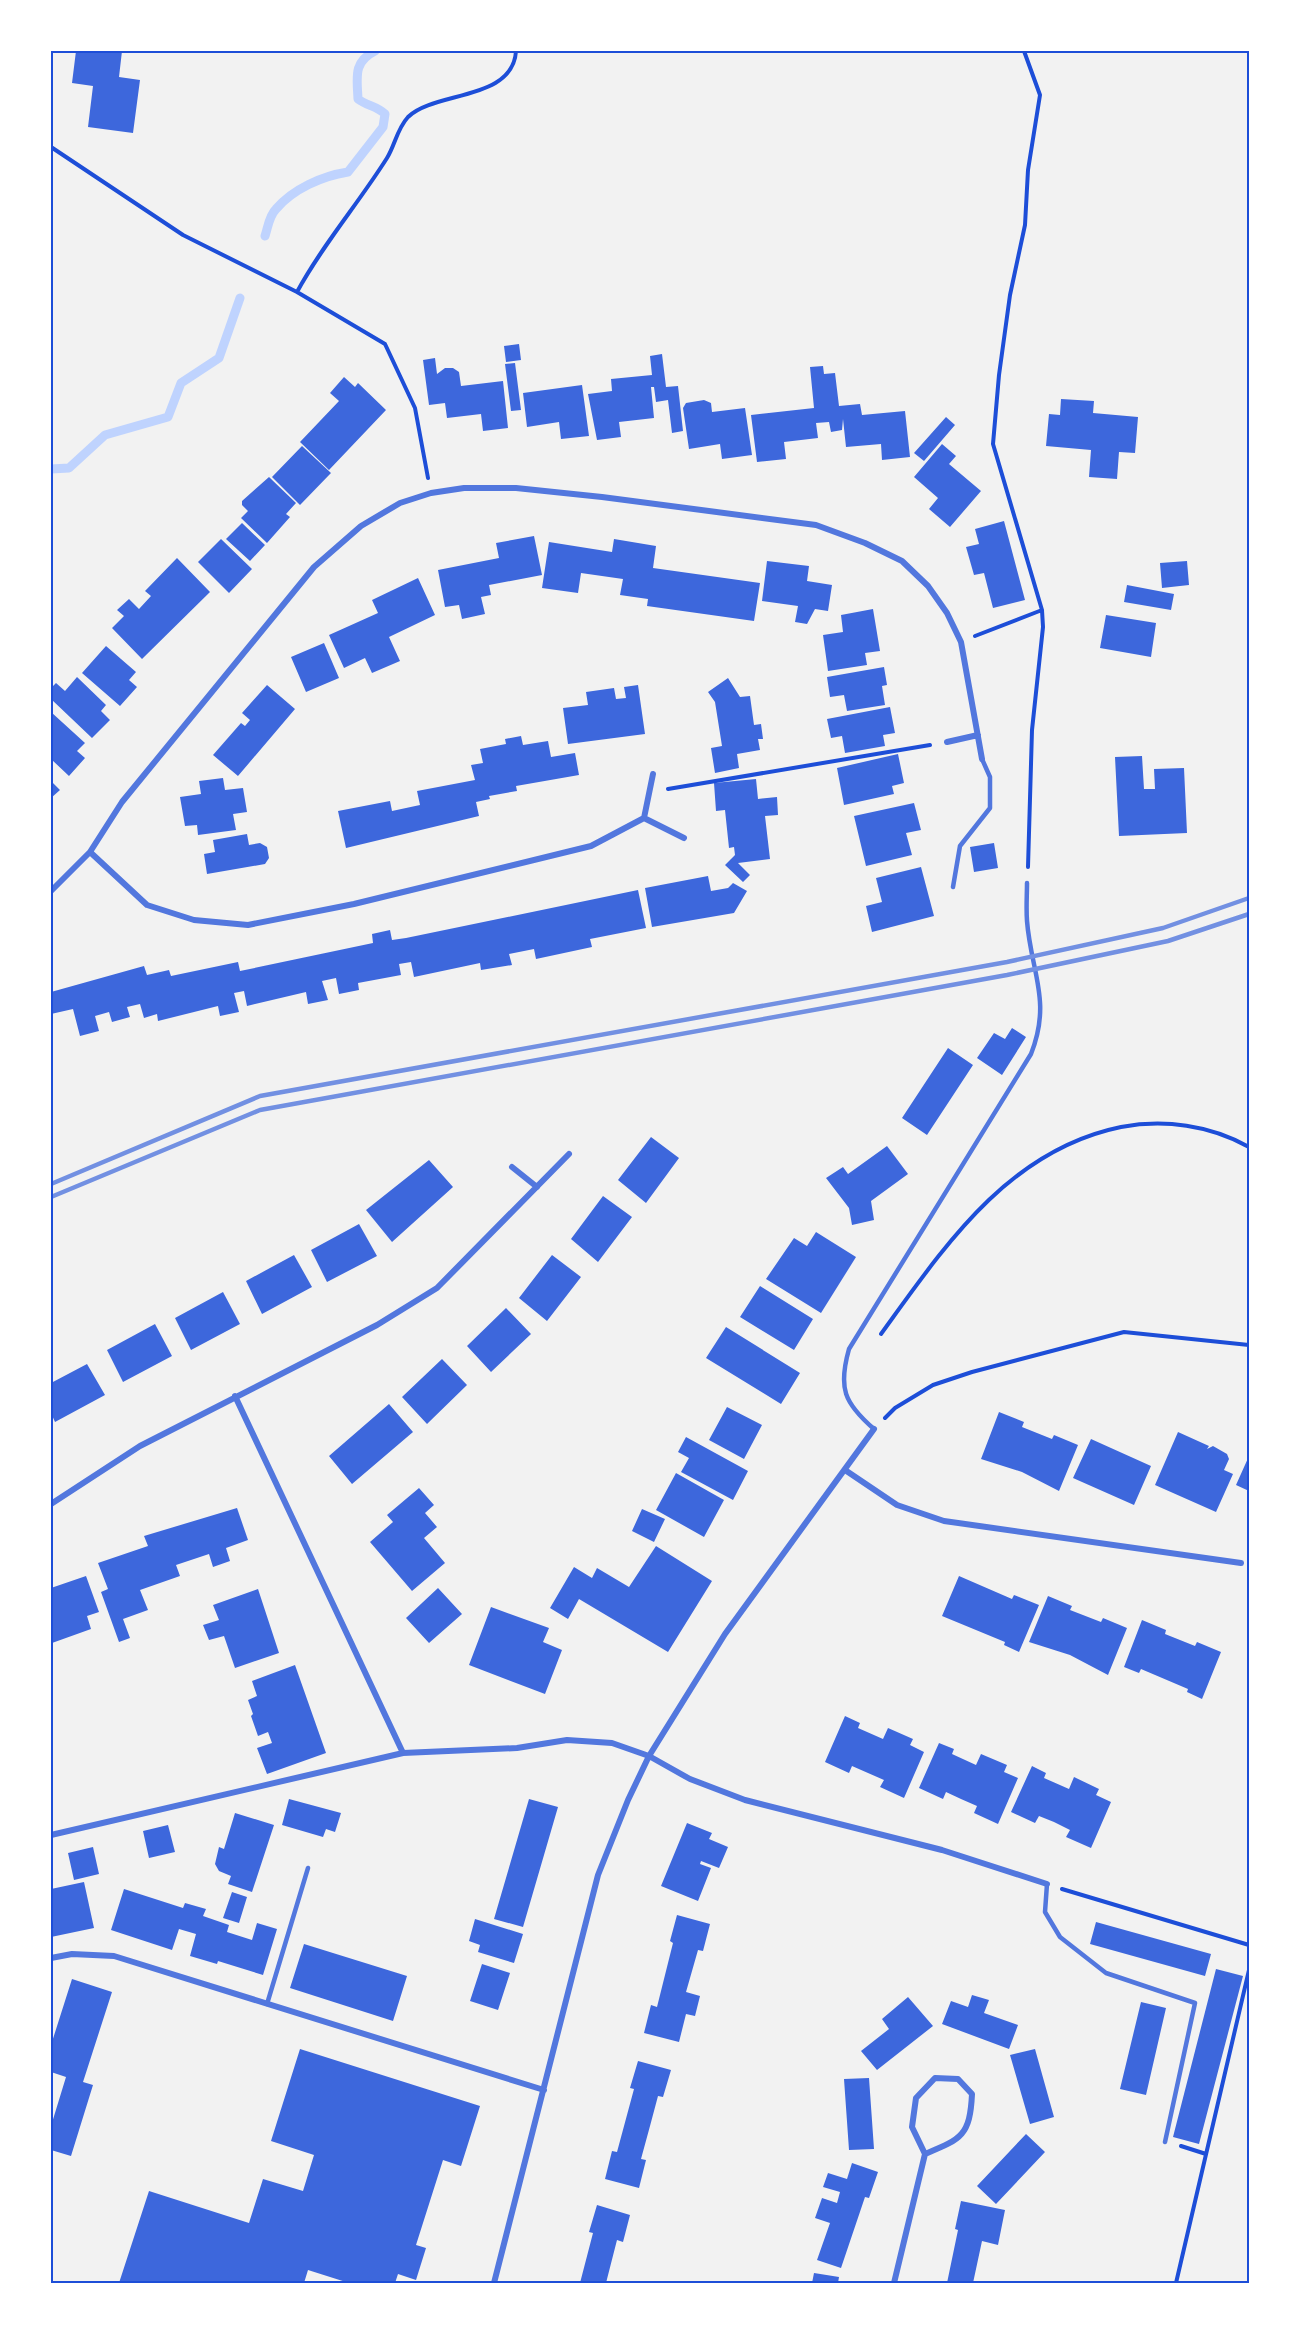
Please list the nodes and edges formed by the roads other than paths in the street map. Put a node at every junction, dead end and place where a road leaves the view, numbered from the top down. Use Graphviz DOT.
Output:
graph roads {
  1 [pos="978,735"];
  2 [pos="947,742"];
  3 [pos="982,759"];
  4 [pos="653,774"];
  5 [pos="644,818"];
  6 [pos="684,838"];
  7 [pos="90,852"];
  8 [pos="1027,883"];
  9 [pos="953,887"];
  10 [pos="51,891"];
  11 [pos="569,1154"];
  12 [pos="512,1167"];
  13 [pos="537,1187"];
  14 [pos="235,1396"];
  15 [pos="874,1429"];
  16 [pos="845,1470"];
  17 [pos="51,1503"];
  18 [pos="1241,1563"];
  19 [pos="403,1753"];
  20 [pos="649,1756"];
  21 [pos="51,1834"];
  22 [pos="308,1868"];
  23 [pos="1047,1884"];
  24 [pos="51,1958"];
  25 [pos="267,2004"];
  26 [pos="544,2090"];
  27 [pos="1165,2142"];
  28 [pos="925,2154"];
  29 [pos="494,2283"];
  30 [pos="894,2283"];
  1 -- 2 [label="street"];
  1 -- 3 [label="street"];
  1 -- 7 [label="street"];
  3 -- 9 [label="lane"];
  4 -- 5 [label="street"];
  5 -- 6 [label="street"];
  5 -- 7 [label="street"];
  7 -- 10 [label="street"];
  8 -- 15 [label="lane"];
  11 -- 13 [label="street"];
  12 -- 13 [label="street"];
  13 -- 14 [label="street"];
  14 -- 17 [label="street"];
  14 -- 19 [label="street"];
  15 -- 16 [label="street"];
  16 -- 18 [label="street"];
  16 -- 20 [label="street"];
  19 -- 20 [label="street"];
  19 -- 21 [label="street"];
  20 -- 23 [label="street"];
  20 -- 26 [label="street"];
  22 -- 25 [label="lane"];
  23 -- 27 [label="lane"];
  24 -- 25 [label="street"];
  25 -- 26 [label="street"];
  26 -- 29 [label="street"];
  28 -- 28 [label="street"];
  28 -- 30 [label="street"];
}
